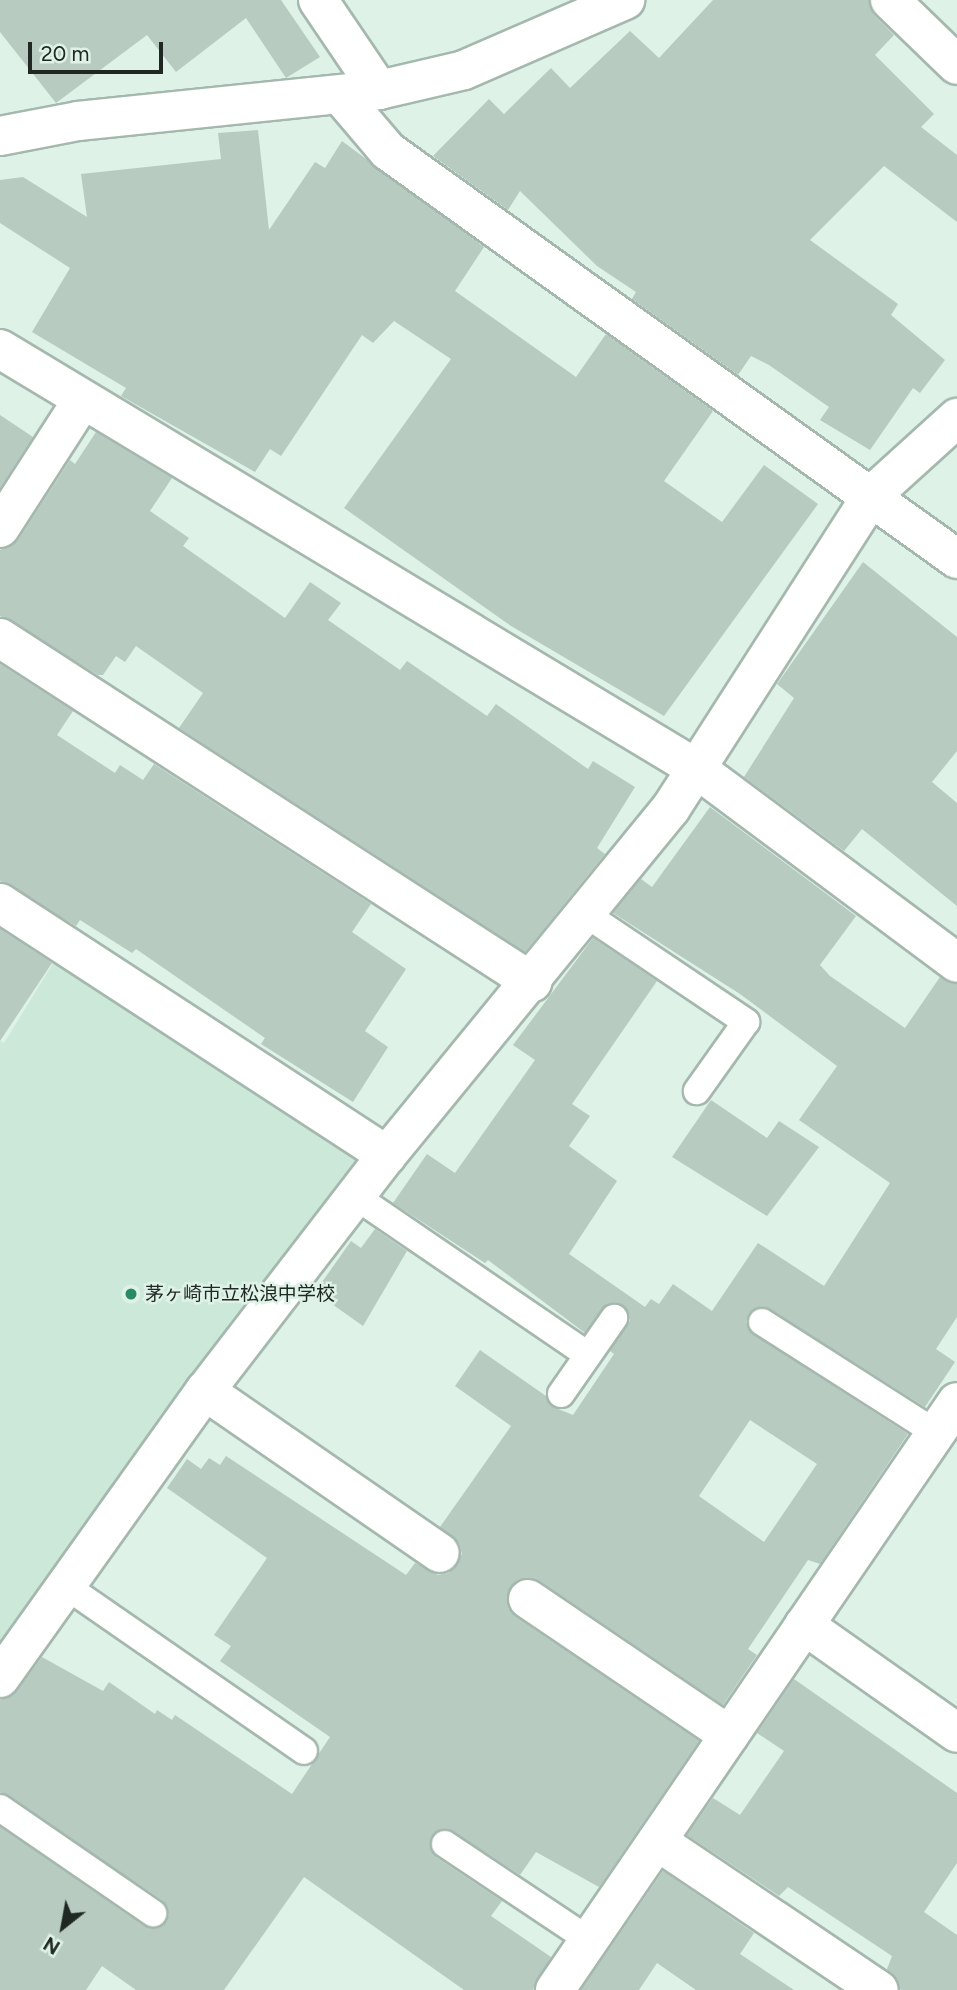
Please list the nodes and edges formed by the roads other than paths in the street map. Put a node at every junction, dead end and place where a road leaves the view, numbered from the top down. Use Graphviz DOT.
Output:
graph roads {
  1 [pos="318,0"];
  2 [pos="625,0"];
  3 [pos="890,0"];
  4 [pos="957,65"];
  5 [pos="379,90"];
  6 [pos="342,97"];
  7 [pos="0,136"];
  8 [pos="0,349"];
  9 [pos="82,401"];
  10 [pos="957,418"];
  11 [pos="872,495"];
  12 [pos="0,527"];
  13 [pos="957,559"];
  14 [pos="0,638"];
  15 [pos="697,769"];
  16 [pos="0,903"];
  17 [pos="587,915"];
  18 [pos="957,963"];
  19 [pos="532,982"];
  20 [pos="697,1091"];
  21 [pos="387,1155"];
  22 [pos="355,1196"];
  23 [pos="614,1318"];
  24 [pos="762,1322"];
  25 [pos="588,1355"];
  26 [pos="205,1391"];
  27 [pos="561,1394"];
  28 [pos="957,1402"];
  29 [pos="936,1433"];
  30 [pos="440,1553"];
  31 [pos="63,1584"];
  32 [pos="528,1599"];
  33 [pos="804,1625"];
  34 [pos="0,1678"];
  35 [pos="957,1733"];
  36 [pos="729,1735"];
  37 [pos="304,1751"];
  38 [pos="0,1808"];
  39 [pos="657,1841"];
  40 [pos="445,1844"];
  41 [pos="153,1913"];
  42 [pos="589,1940"];
  43 [pos="555,1990"];
  44 [pos="879,1990"];
  1 -- 5 [label="street"];
  2 -- 5 [label="street"];
  3 -- 4 [label="street"];
  5 -- 6 [label="street"];
  6 -- 7 [label="street"];
  6 -- 11 [label="street"];
  8 -- 9 [label="street"];
  9 -- 12 [label="street"];
  9 -- 15 [label="street"];
  10 -- 11 [label="street"];
  11 -- 13 [label="street"];
  11 -- 15 [label="street"];
  14 -- 19 [label="street"];
  15 -- 17 [label="street"];
  15 -- 18 [label="street"];
  16 -- 21 [label="street"];
  17 -- 19 [label="street"];
  17 -- 20 [label="lane"];
  19 -- 21 [label="street"];
  21 -- 22 [label="street"];
  22 -- 25 [label="lane"];
  22 -- 26 [label="street"];
  23 -- 25 [label="lane"];
  24 -- 29 [label="lane"];
  25 -- 27 [label="lane"];
  26 -- 30 [label="street"];
  26 -- 31 [label="street"];
  28 -- 29 [label="street"];
  29 -- 33 [label="street"];
  31 -- 34 [label="street"];
  31 -- 37 [label="lane"];
  32 -- 36 [label="street"];
  33 -- 35 [label="street"];
  33 -- 36 [label="street"];
  36 -- 39 [label="street"];
  38 -- 41 [label="lane"];
  39 -- 42 [label="street"];
  39 -- 44 [label="street"];
  40 -- 42 [label="lane"];
  42 -- 43 [label="street"];
}
